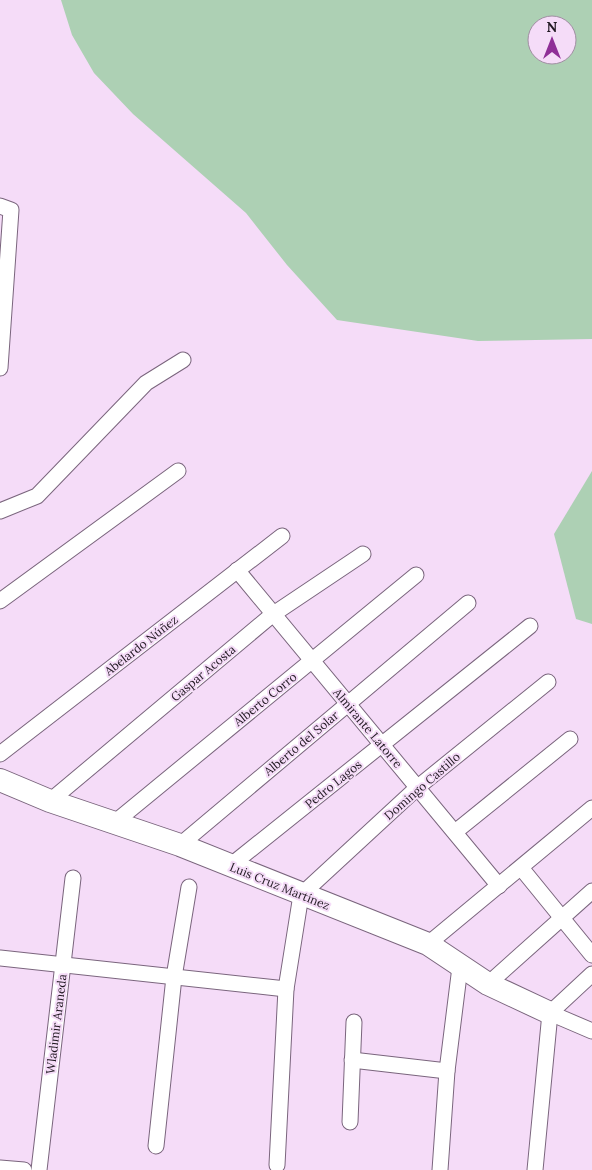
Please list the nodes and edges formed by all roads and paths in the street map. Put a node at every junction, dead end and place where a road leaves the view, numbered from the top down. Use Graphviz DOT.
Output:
graph roads {
  1 [pos="5,208"];
  2 [pos="1,344"];
  3 [pos="183,360"];
  4 [pos="0,368"];
  5 [pos="178,472"];
  6 [pos="0,511"];
  7 [pos="282,536"];
  8 [pos="363,554"];
  9 [pos="237,570"];
  10 [pos="416,575"];
  11 [pos="0,601"];
  12 [pos="468,603"];
  13 [pos="272,615"];
  14 [pos="530,626"];
  15 [pos="311,661"];
  16 [pos="548,682"];
  17 [pos="348,704"];
  18 [pos="570,740"];
  19 [pos="382,745"];
  20 [pos="0,754"];
  21 [pos="0,780"];
  22 [pos="418,787"];
  23 [pos="50,801"];
  24 [pos="592,808"];
  25 [pos="114,823"];
  26 [pos="455,832"];
  27 [pos="180,845"];
  28 [pos="230,866"];
  29 [pos="522,869"];
  30 [pos="74,878"];
  31 [pos="500,886"];
  32 [pos="189,887"];
  33 [pos="592,891"];
  34 [pos="301,895"];
  35 [pos="561,918"];
  36 [pos="428,944"];
  37 [pos="592,955"];
  38 [pos="0,958"];
  39 [pos="63,966"];
  40 [pos="460,967"];
  41 [pos="592,974"];
  42 [pos="174,977"];
  43 [pos="488,984"];
  44 [pos="286,989"];
  45 [pos="550,1013"];
  46 [pos="354,1022"];
  47 [pos="592,1031"];
  48 [pos="352,1060"];
  49 [pos="447,1071"];
  50 [pos="350,1122"];
  51 [pos="156,1146"];
  52 [pos="277,1166"];
  53 [pos="0,1168"];
  54 [pos="24,1170"];
  55 [pos="40,1170"];
  56 [pos="440,1170"];
  57 [pos="535,1170"];
  1 -- 2 [label="street"];
  2 -- 4 [label="street"];
  3 -- 6 [label="street"];
  5 -- 11 [label="street"];
  7 -- 9 [label="street, Abelardo Núñez"];
  8 -- 13 [label="street, Gaspar Acosta"];
  9 -- 13 [label="street, Almirante Latorre"];
  9 -- 20 [label="street, Abelardo Núñez"];
  10 -- 15 [label="street, Alberto Corro"];
  12 -- 17 [label="street, Alberto del Solar"];
  13 -- 15 [label="street, Almirante Latorre"];
  13 -- 23 [label="street, Gaspar Acosta"];
  14 -- 19 [label="street, Pedro Lagos"];
  15 -- 17 [label="street, Almirante Latorre"];
  15 -- 25 [label="street, Alberto Corro"];
  16 -- 22 [label="street, Domingo Castillo"];
  17 -- 19 [label="street, Almirante Latorre"];
  17 -- 27 [label="street, Alberto del Solar"];
  18 -- 26 [label="street"];
  19 -- 22 [label="street, Almirante Latorre"];
  19 -- 28 [label="street, Pedro Lagos"];
  21 -- 23 [label="street, Luis Cruz Martínez"];
  22 -- 26 [label="street, Almirante Latorre"];
  22 -- 34 [label="street, Domingo Castillo"];
  23 -- 25 [label="street, Luis Cruz Martínez"];
  24 -- 29 [label="street"];
  25 -- 27 [label="street, Luis Cruz Martínez"];
  26 -- 31 [label="street, Almirante Latorre"];
  27 -- 28 [label="street, Luis Cruz Martínez"];
  28 -- 34 [label="street, Luis Cruz Martínez"];
  29 -- 31 [label="street"];
  29 -- 35 [label="street"];
  30 -- 39 [label="street, Wladimir Araneda"];
  31 -- 36 [label="street"];
  32 -- 42 [label="street"];
  33 -- 35 [label="street"];
  34 -- 36 [label="street, Luis Cruz Martínez"];
  34 -- 44 [label="street"];
  35 -- 37 [label="street"];
  35 -- 43 [label="street"];
  36 -- 40 [label="street, Luis Cruz Martínez"];
  38 -- 39 [label="street"];
  39 -- 42 [label="street"];
  39 -- 55 [label="street, Wladimir Araneda"];
  40 -- 43 [label="street, Luis Cruz Martínez"];
  40 -- 49 [label="street"];
  41 -- 45 [label="street"];
  42 -- 44 [label="street"];
  42 -- 51 [label="street"];
  43 -- 45 [label="street, Luis Cruz Martínez"];
  44 -- 52 [label="street"];
  45 -- 47 [label="street"];
  45 -- 57 [label="street"];
  46 -- 48 [label="street"];
  48 -- 49 [label="street"];
  48 -- 50 [label="street"];
  49 -- 56 [label="street"];
  53 -- 54 [label="street"];
}
